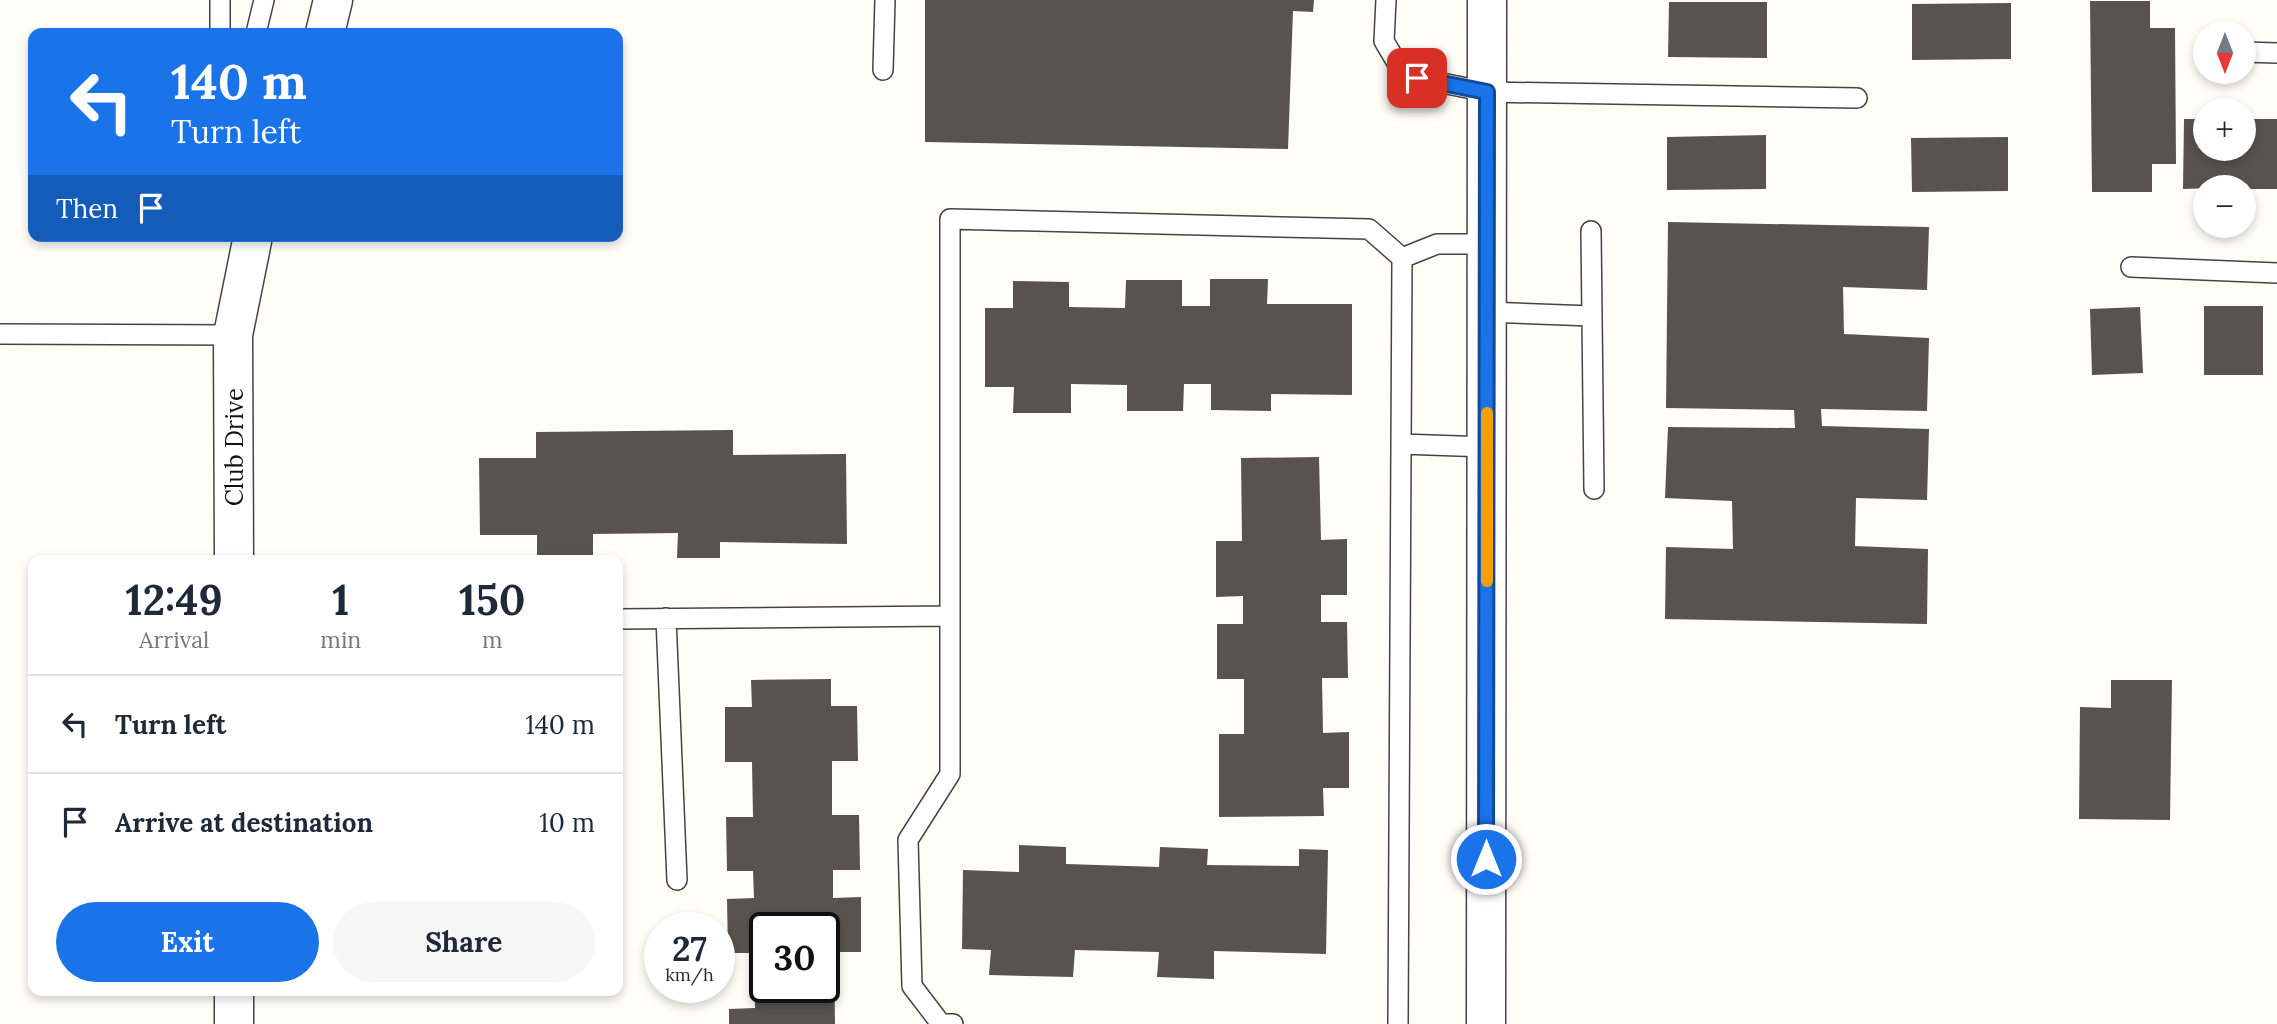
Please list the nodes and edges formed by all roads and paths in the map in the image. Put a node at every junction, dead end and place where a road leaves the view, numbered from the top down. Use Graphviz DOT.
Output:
graph roads {
  1 [pos="220,0"];
  2 [pos="264,0"];
  3 [pos="333,0"];
  4 [pos="885,0"];
  5 [pos="1386,0"];
  6 [pos="1487,0"];
  7 [pos="219,28"];
  8 [pos="257,28"];
  9 [pos="327,28"];
  10 [pos="2256,52"];
  11 [pos="2277,53"];
  12 [pos="883,70"];
  13 [pos="1487,92"];
  14 [pos="1857,98"];
  15 [pos="1591,231"];
  16 [pos="252,242"];
  17 [pos="1487,244"];
  18 [pos="1402,258"];
  19 [pos="2131,267"];
  20 [pos="2277,273"];
  21 [pos="1487,312"];
  22 [pos="1592,316"];
  23 [pos="0,334"];
  24 [pos="233,335"];
  25 [pos="1401,444"];
  26 [pos="1487,447"];
  27 [pos="1594,489"];
  28 [pos="234,555"];
  29 [pos="950,616"];
  30 [pos="623,618"];
  31 [pos="666,618"];
  32 [pos="677,880"];
  33 [pos="234,996"];
  34 [pos="234,1024"];
  35 [pos="953,1024"];
  36 [pos="1398,1024"];
  37 [pos="1486,1024"];
  1 -- 7 [label="lane"];
  2 -- 8 [label="lane"];
  3 -- 9 [label="street"];
  4 -- 12 [label="lane"];
  5 -- 13 [label="lane"];
  6 -- 13 [label="street"];
  10 -- 11 [label="lane"];
  13 -- 14 [label="lane"];
  13 -- 17 [label="street"];
  15 -- 22 [label="lane"];
  16 -- 24 [label="street, Club Drive"];
  17 -- 18 [label="lane"];
  17 -- 21 [label="street"];
  18 -- 25 [label="lane"];
  18 -- 29 [label="lane"];
  19 -- 20 [label="lane"];
  21 -- 22 [label="lane"];
  21 -- 26 [label="street"];
  22 -- 27 [label="lane"];
  23 -- 24 [label="lane"];
  24 -- 28 [label="street, Club Drive"];
  25 -- 26 [label="lane"];
  25 -- 36 [label="lane"];
  26 -- 37 [label="street"];
  29 -- 31 [label="lane"];
  29 -- 35 [label="lane"];
  30 -- 31 [label="lane"];
  31 -- 32 [label="lane"];
  33 -- 34 [label="street"];
}
